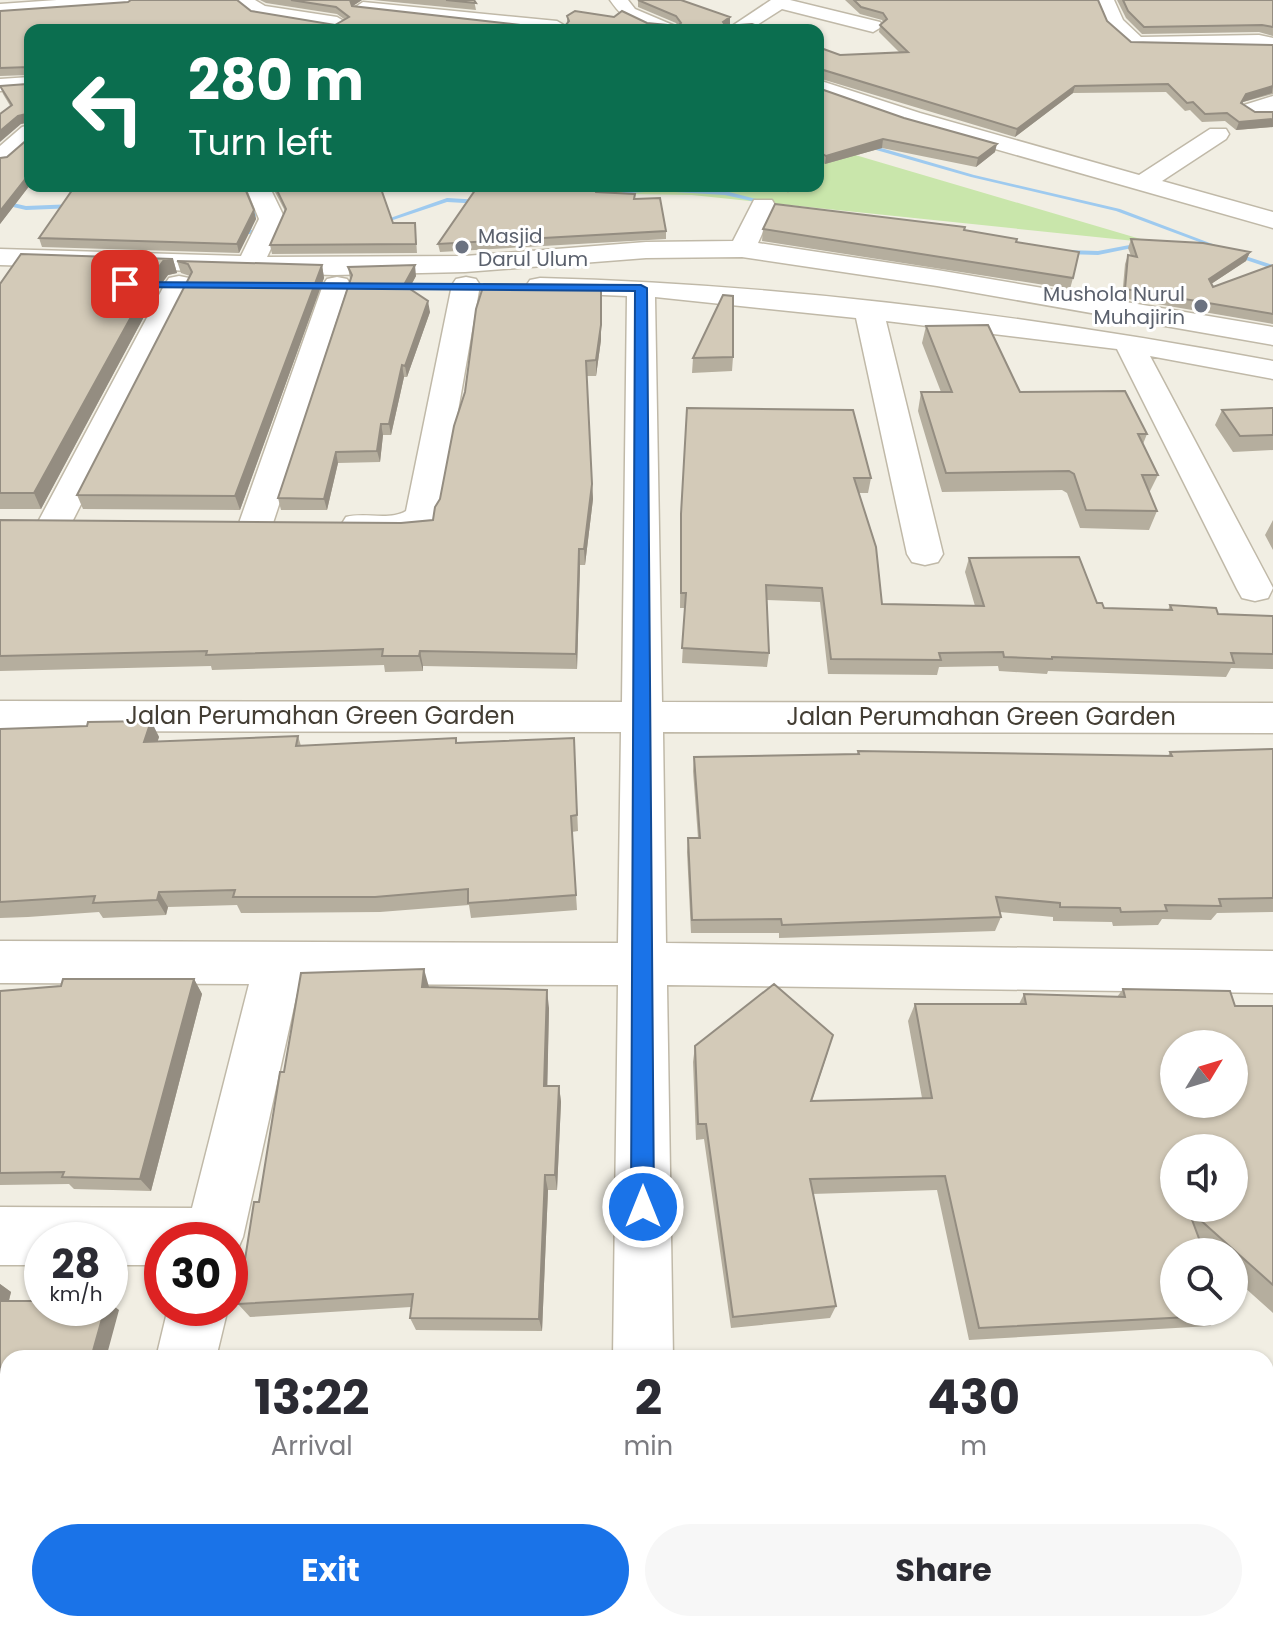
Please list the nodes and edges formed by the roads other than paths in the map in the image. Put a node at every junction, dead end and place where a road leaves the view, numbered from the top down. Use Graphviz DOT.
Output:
graph roads {
  1 [pos="242,0"];
  2 [pos="619,0"];
  3 [pos="1105,0"];
  4 [pos="133,6"];
  5 [pos="0,10"];
  6 [pos="355,11"];
  7 [pos="373,24"];
  8 [pos="519,24"];
  9 [pos="654,24"];
  10 [pos="746,24"];
  11 [pos="873,26"];
  12 [pos="1273,44"];
  13 [pos="24,83"];
  14 [pos="0,85"];
  15 [pos="824,88"];
  16 [pos="1266,108"];
  17 [pos="1273,127"];
  18 [pos="1218,134"];
  19 [pos="24,137"];
  20 [pos="0,158"];
  21 [pos="1144,182"];
  22 [pos="260,192"];
  23 [pos="763,205"];
  24 [pos="1273,220"];
  25 [pos="742,249"];
  26 [pos="1,258"];
  27 [pos="250,266"];
  28 [pos="451,278"];
  29 [pos="18,284"];
  30 [pos="179,284"];
  31 [pos="337,285"];
  32 [pos="641,288"];
  33 [pos="869,311"];
  34 [pos="1273,336"];
  35 [pos="1128,342"];
  36 [pos="1273,370"];
  37 [pos="56,522"];
  38 [pos="256,523"];
  39 [pos="330,524"];
  40 [pos="925,554"];
  41 [pos="1255,589"];
  42 [pos="0,716"];
  43 [pos="640,716"];
  44 [pos="1273,718"];
  45 [pos="0,962"];
  46 [pos="279,963"];
  47 [pos="641,964"];
  48 [pos="1273,972"];
  49 [pos="217,1222"];
  50 [pos="0,1236"];
  51 [pos="144,1237"];
  52 [pos="194,1326"];
  53 [pos="188,1350"];
  54 [pos="643,1350"];
  1 -- 6 [label="street"];
  2 -- 9 [label="street"];
  3 -- 12 [label="street"];
  4 -- 5 [label="street"];
  6 -- 7 [label="street"];
  6 -- 8 [label="street"];
  10 -- 11 [label="street"];
  13 -- 14 [label="street"];
  15 -- 21 [label="street"];
  16 -- 17 [label="street"];
  18 -- 21 [label="street"];
  19 -- 20 [label="street"];
  21 -- 24 [label="street"];
  22 -- 27 [label="street"];
  23 -- 25 [label="street"];
  25 -- 28 [label="street"];
  25 -- 34 [label="street"];
  26 -- 27 [label="street"];
  27 -- 28 [label="street"];
  28 -- 31 [label="street"];
  28 -- 32 [label="street"];
  28 -- 39 [label="street"];
  29 -- 30 [label="street"];
  30 -- 31 [label="street"];
  30 -- 37 [label="street"];
  31 -- 38 [label="street"];
  32 -- 33 [label="street"];
  32 -- 43 [label="street"];
  33 -- 35 [label="street"];
  33 -- 40 [label="street"];
  35 -- 36 [label="street"];
  35 -- 41 [label="street"];
  42 -- 43 [label="street, Jalan Perumahan Green Garden"];
  43 -- 44 [label="street, Jalan Perumahan Green Garden"];
  43 -- 47 [label="street"];
  45 -- 46 [label="street"];
  46 -- 47 [label="street"];
  46 -- 49 [label="street"];
  47 -- 48 [label="street"];
  47 -- 54 [label="street"];
  50 -- 51 [label="street"];
  52 -- 53 [label="street"];
}
